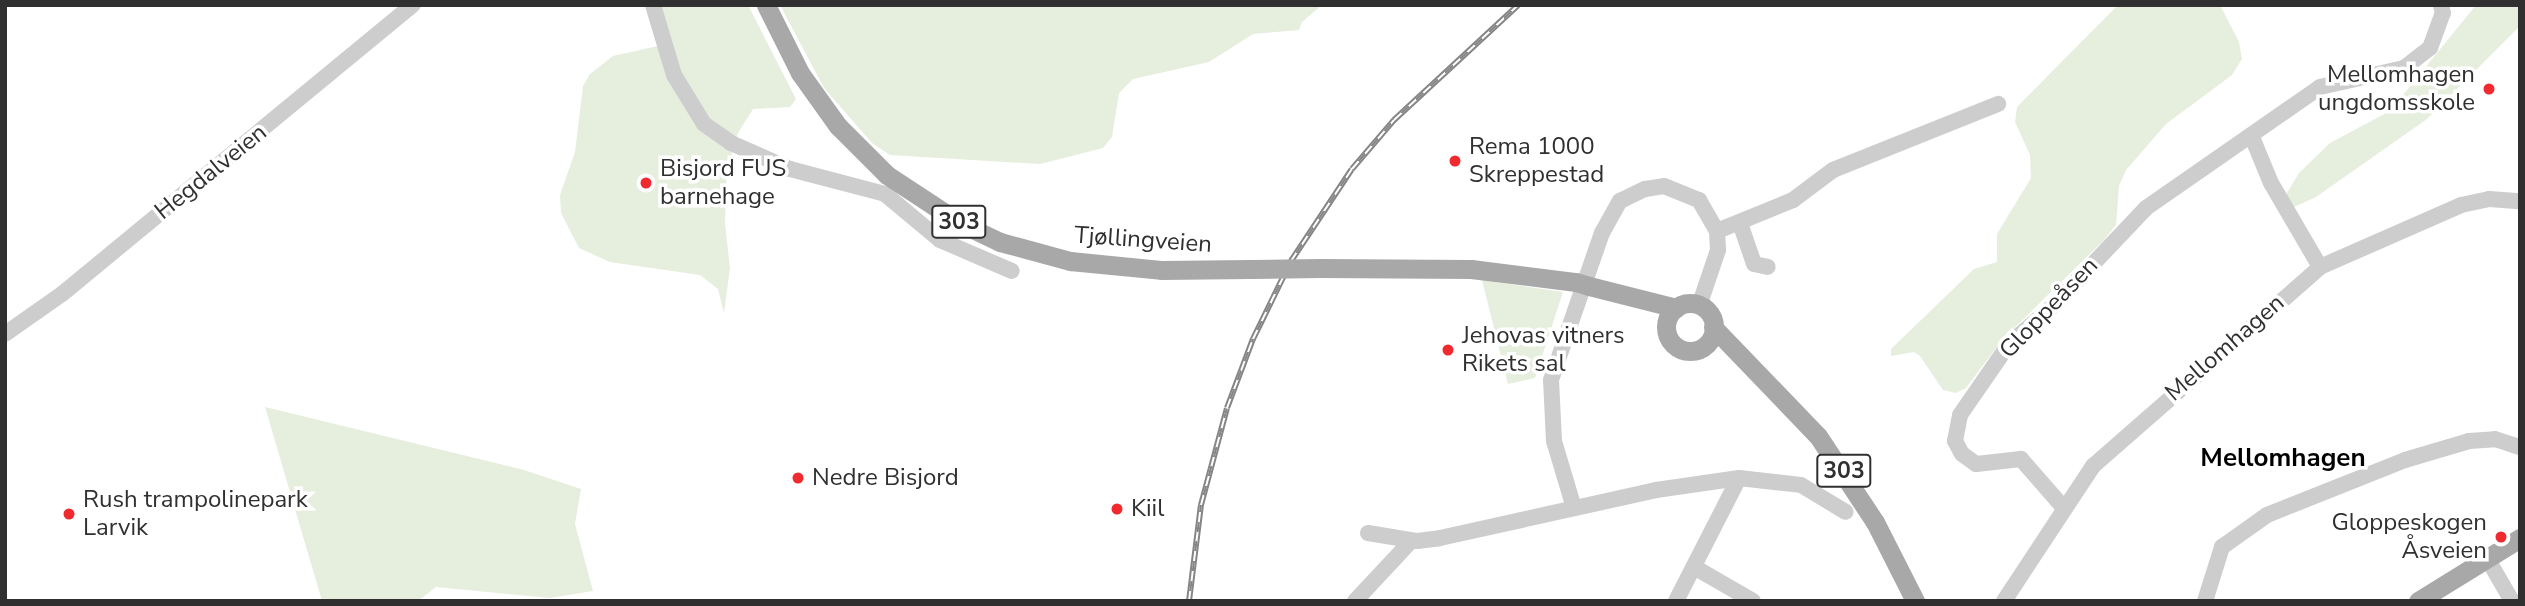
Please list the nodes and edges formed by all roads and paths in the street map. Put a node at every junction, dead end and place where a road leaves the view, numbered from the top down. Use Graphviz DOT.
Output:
graph roads {
  1 [pos="413,5"];
  2 [pos="653,5"];
  3 [pos="766,5"];
  4 [pos="2441,5"];
  5 [pos="1998,104"];
  6 [pos="2252,137"];
  7 [pos="2520,201"];
  8 [pos="1740,223"];
  9 [pos="1717,231"];
  10 [pos="1768,267"];
  11 [pos="2320,267"];
  12 [pos="1012,271"];
  13 [pos="1630,299"];
  14 [pos="1699,306"];
  15 [pos="1676,308"];
  16 [pos="1713,327"];
  17 [pos="1667,333"];
  18 [pos="5,334"];
  19 [pos="1698,349"];
  20 [pos="1744,362"];
  21 [pos="2520,447"];
  22 [pos="1739,478"];
  23 [pos="2063,507"];
  24 [pos="1574,508"];
  25 [pos="1846,512"];
  26 [pos="1368,533"];
  27 [pos="2520,538"];
  28 [pos="1412,540"];
  29 [pos="2487,558"];
  30 [pos="1694,567"];
  31 [pos="1354,601"];
  32 [pos="1676,601"];
  33 [pos="1753,601"];
  34 [pos="1916,601"];
  35 [pos="2004,601"];
  36 [pos="2204,601"];
  37 [pos="2418,601"];
  38 [pos="2512,601"];
  1 -- 18 [label="street, Hegdalveien"];
  2 -- 12 [label="street"];
  3 -- 13 [label="main road, Tjøllingveien / 303, bridge"];
  4 -- 6 [label="street, Gloppeåsen"];
  5 -- 8 [label="street"];
  6 -- 11 [label="street"];
  6 -- 23 [label="street, Gloppeåsen"];
  7 -- 11 [label="street, Mellomhagen"];
  8 -- 9 [label="street"];
  8 -- 10 [label="street"];
  9 -- 14 [label="street"];
  9 -- 24 [label="street"];
  11 -- 23 [label="street, Mellomhagen"];
  13 -- 15 [label="main road, 303"];
  13 -- 17 [label="main road, 303"];
  14 -- 15 [label="main road, 303"];
  14 -- 16 [label="main road, 303"];
  15 -- 17 [label="main road"];
  16 -- 19 [label="main road"];
  16 -- 20 [label="main road, 303"];
  17 -- 19 [label="main road, 303"];
  19 -- 20 [label="main road, 303"];
  20 -- 34 [label="main road, 303"];
  21 -- 36 [label="street"];
  22 -- 24 [label="street"];
  22 -- 25 [label="street"];
  22 -- 30 [label="street"];
  23 -- 35 [label="street, Mellomhagen"];
  24 -- 28 [label="street"];
  26 -- 28 [label="street"];
  27 -- 29 [label="main road"];
  28 -- 31 [label="street"];
  29 -- 37 [label="main road"];
  29 -- 38 [label="street"];
  30 -- 32 [label="street"];
  30 -- 33 [label="street"];
}
